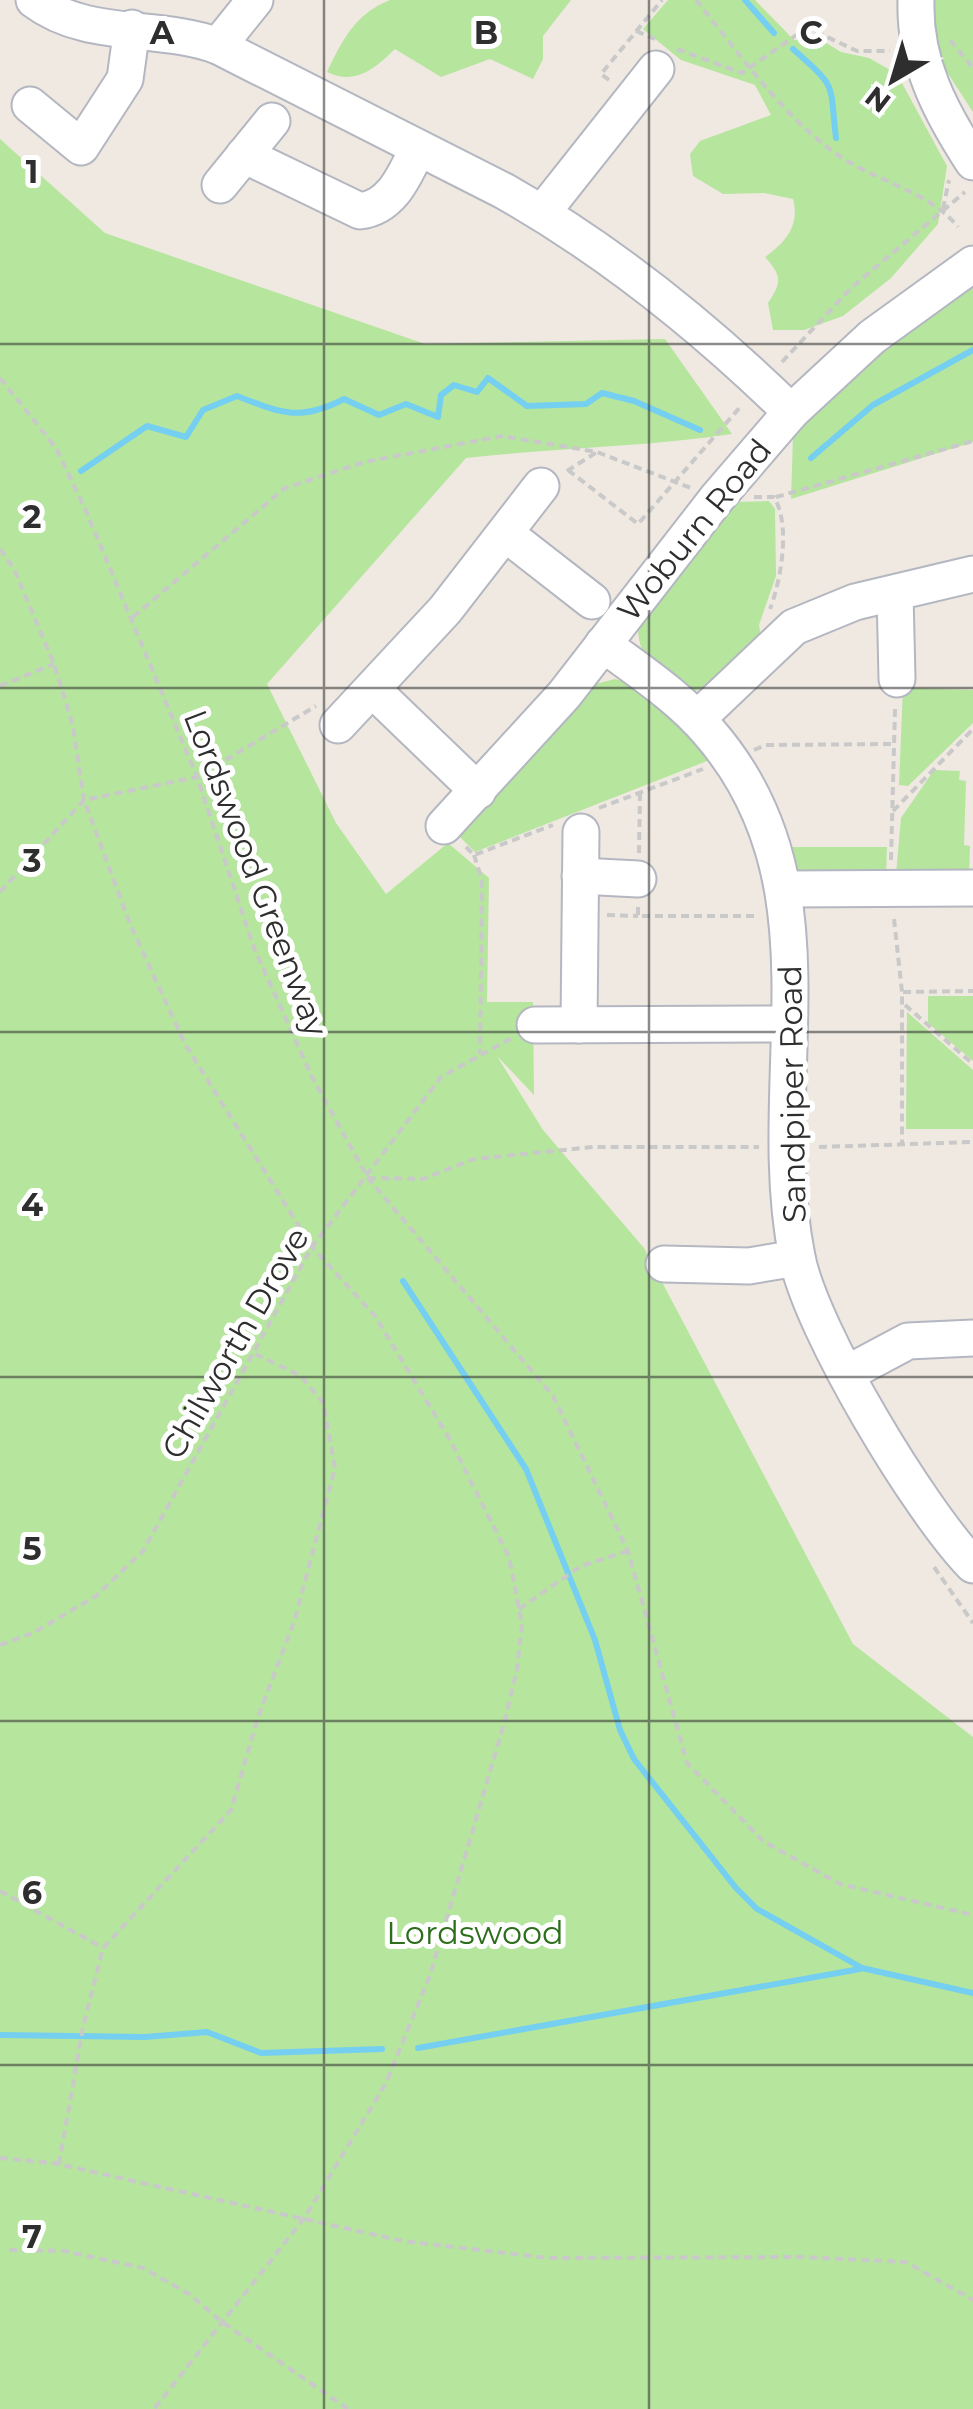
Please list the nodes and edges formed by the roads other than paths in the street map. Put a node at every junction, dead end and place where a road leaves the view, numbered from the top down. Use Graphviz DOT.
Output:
graph roads {
  1 [pos="34,0"];
  2 [pos="255,0"];
  3 [pos="916,0"];
  4 [pos="132,28"];
  5 [pos="218,46"];
  6 [pos="656,69"];
  7 [pos="30,105"];
  8 [pos="272,121"];
  9 [pos="418,148"];
  10 [pos="244,155"];
  11 [pos="969,177"];
  12 [pos="220,184"];
  13 [pos="542,213"];
  14 [pos="973,264"];
  15 [pos="791,412"];
  16 [pos="555,478"];
  17 [pos="506,534"];
  18 [pos="973,574"];
  19 [pos="894,593"];
  20 [pos="592,601"];
  21 [pos="603,644"];
  22 [pos="896,679"];
  23 [pos="373,690"];
  24 [pos="697,719"];
  25 [pos="338,725"];
  26 [pos="478,791"];
  27 [pos="580,821"];
  28 [pos="444,826"];
  29 [pos="580,876"];
  30 [pos="638,879"];
  31 [pos="973,888"];
  32 [pos="786,903"];
  33 [pos="789,1024"];
  34 [pos="536,1025"];
  35 [pos="579,1025"];
  36 [pos="797,1258"];
  37 [pos="664,1264"];
  38 [pos="973,1338"];
  39 [pos="848,1373"];
  40 [pos="973,1565"];
  1 -- 4 [label="street"];
  2 -- 5 [label="street"];
  3 -- 11 [label="street"];
  4 -- 5 [label="street"];
  4 -- 7 [label="street"];
  5 -- 9 [label="street"];
  6 -- 13 [label="street"];
  8 -- 10 [label="street"];
  9 -- 10 [label="street"];
  9 -- 13 [label="street"];
  10 -- 12 [label="street"];
  13 -- 15 [label="street"];
  14 -- 15 [label="street, Woburn Road"];
  15 -- 21 [label="street, Woburn Road"];
  16 -- 17 [label="street"];
  17 -- 20 [label="street"];
  17 -- 23 [label="street"];
  18 -- 19 [label="street"];
  19 -- 22 [label="street"];
  19 -- 24 [label="street"];
  21 -- 24 [label="street, Sandpiper Road"];
  21 -- 26 [label="street, Woburn Road"];
  23 -- 25 [label="street"];
  23 -- 26 [label="street"];
  24 -- 32 [label="street, Sandpiper Road"];
  26 -- 28 [label="street, Woburn Road"];
  27 -- 29 [label="street"];
  29 -- 30 [label="street"];
  29 -- 35 [label="street"];
  31 -- 32 [label="street"];
  32 -- 33 [label="street, Sandpiper Road"];
  33 -- 35 [label="street"];
  33 -- 36 [label="street, Sandpiper Road"];
  34 -- 35 [label="street"];
  36 -- 37 [label="street"];
  36 -- 39 [label="street, Sandpiper Road"];
  38 -- 39 [label="street"];
  39 -- 40 [label="street, Sandpiper Road"];
}
